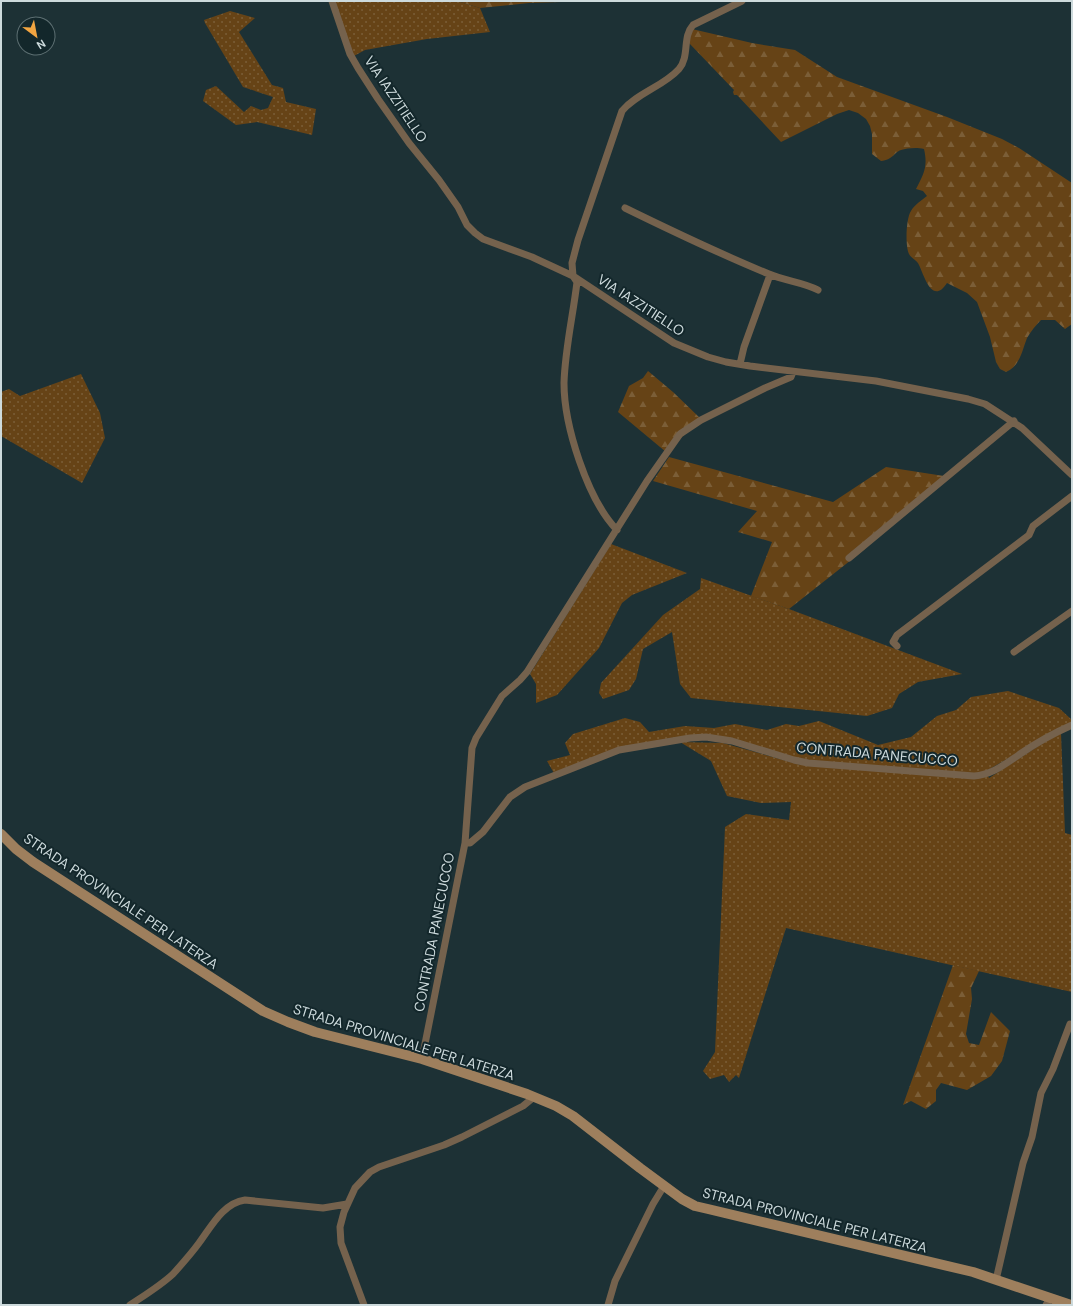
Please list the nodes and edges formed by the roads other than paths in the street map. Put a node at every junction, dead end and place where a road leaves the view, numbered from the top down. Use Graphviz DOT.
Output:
graph roads {
  1 [pos="332,1"];
  2 [pos="742,1"];
  3 [pos="625,208"];
  4 [pos="770,275"];
  5 [pos="572,276"];
  6 [pos="818,290"];
  7 [pos="740,364"];
  8 [pos="793,372"];
  9 [pos="1014,421"];
  10 [pos="1072,475"];
  11 [pos="1072,496"];
  12 [pos="617,530"];
  13 [pos="849,558"];
  14 [pos="1072,611"];
  15 [pos="897,646"];
  16 [pos="1014,652"];
  17 [pos="1072,725"];
  18 [pos="1,834"];
  19 [pos="465,843"];
  20 [pos="1070,1024"];
  21 [pos="422,1059"];
  22 [pos="534,1097"];
  23 [pos="664,1186"];
  24 [pos="347,1204"];
  25 [pos="996,1280"];
  26 [pos="1048,1302"];
  27 [pos="130,1305"];
  28 [pos="364,1305"];
  29 [pos="608,1305"];
  30 [pos="1071,1305"];
  1 -- 5 [label="street, VIA IAZZITIELLO"];
  2 -- 5 [label="street"];
  3 -- 4 [label="street"];
  4 -- 6 [label="street"];
  4 -- 7 [label="street"];
  5 -- 7 [label="street, VIA IAZZITIELLO"];
  5 -- 12 [label="street"];
  7 -- 8 [label="street, VIA IAZZITIELLO"];
  8 -- 9 [label="street, VIA IAZZITIELLO"];
  8 -- 12 [label="street"];
  9 -- 10 [label="street, VIA IAZZITIELLO"];
  9 -- 13 [label="street"];
  11 -- 15 [label="street"];
  12 -- 19 [label="street"];
  14 -- 16 [label="street"];
  17 -- 19 [label="street, CONTRADA PANECUCCO"];
  18 -- 21 [label="main road, STRADA PROVINCIALE PER LATERZA"];
  19 -- 21 [label="street, CONTRADA PANECUCCO"];
  20 -- 25 [label="street"];
  21 -- 22 [label="main road, STRADA PROVINCIALE PER LATERZA"];
  22 -- 23 [label="main road, STRADA PROVINCIALE PER LATERZA"];
  22 -- 24 [label="street"];
  23 -- 25 [label="main road, STRADA PROVINCIALE PER LATERZA"];
  23 -- 29 [label="street"];
  24 -- 27 [label="street"];
  24 -- 28 [label="street"];
  25 -- 26 [label="main road, STRADA PROVINCIALE PER LATERZA"];
  26 -- 30 [label="main road, STRADA PROVINCIALE PER LATERZA"];
}
